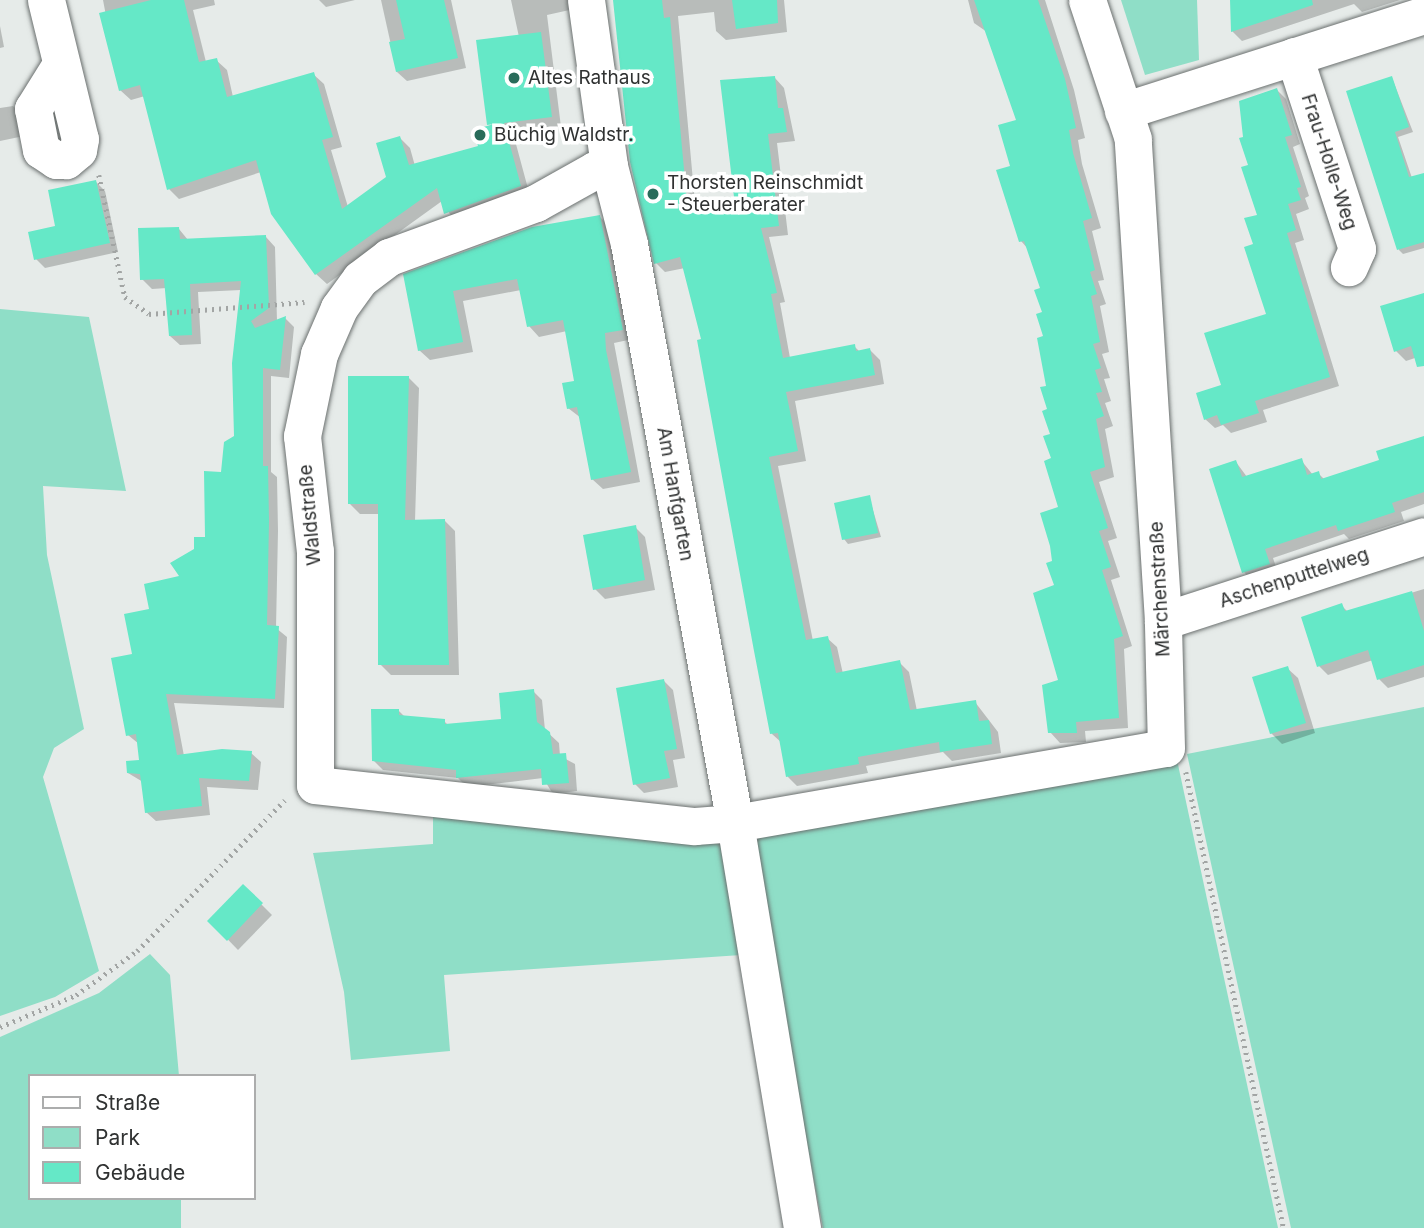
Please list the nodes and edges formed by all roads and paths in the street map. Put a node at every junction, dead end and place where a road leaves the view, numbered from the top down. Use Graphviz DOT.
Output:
graph roads {
  1 [pos="46,0"];
  2 [pos="586,0"];
  3 [pos="1087,0"];
  4 [pos="1424,15"];
  5 [pos="1294,56"];
  6 [pos="1123,111"];
  7 [pos="80,139"];
  8 [pos="609,166"];
  9 [pos="1349,267"];
  10 [pos="340,308"];
  11 [pos="1424,536"];
  12 [pos="1163,621"];
  13 [pos="1167,748"];
  14 [pos="315,785"];
  15 [pos="735,823"];
  16 [pos="0,1027"];
  17 [pos="802,1228"];
  18 [pos="1284,1228"];
  1 -- 7 [label="street"];
  2 -- 8 [label="street"];
  3 -- 6 [label="street, Märchenstraße"];
  4 -- 5 [label="street"];
  5 -- 6 [label="street"];
  5 -- 9 [label="street, Frau-Holle-Weg"];
  6 -- 12 [label="street, Märchenstraße"];
  7 -- 10 [label="path"];
  8 -- 10 [label="street, Waldstraße"];
  8 -- 15 [label="street, Am Hanfgarten"];
  10 -- 14 [label="street, Waldstraße"];
  11 -- 12 [label="street, Aschenputtelweg"];
  12 -- 13 [label="street, Märchenstraße"];
  13 -- 15 [label="street"];
  13 -- 18 [label="path"];
  14 -- 15 [label="street"];
  14 -- 16 [label="path"];
  15 -- 17 [label="street, Am Hanfgarten"];
}
